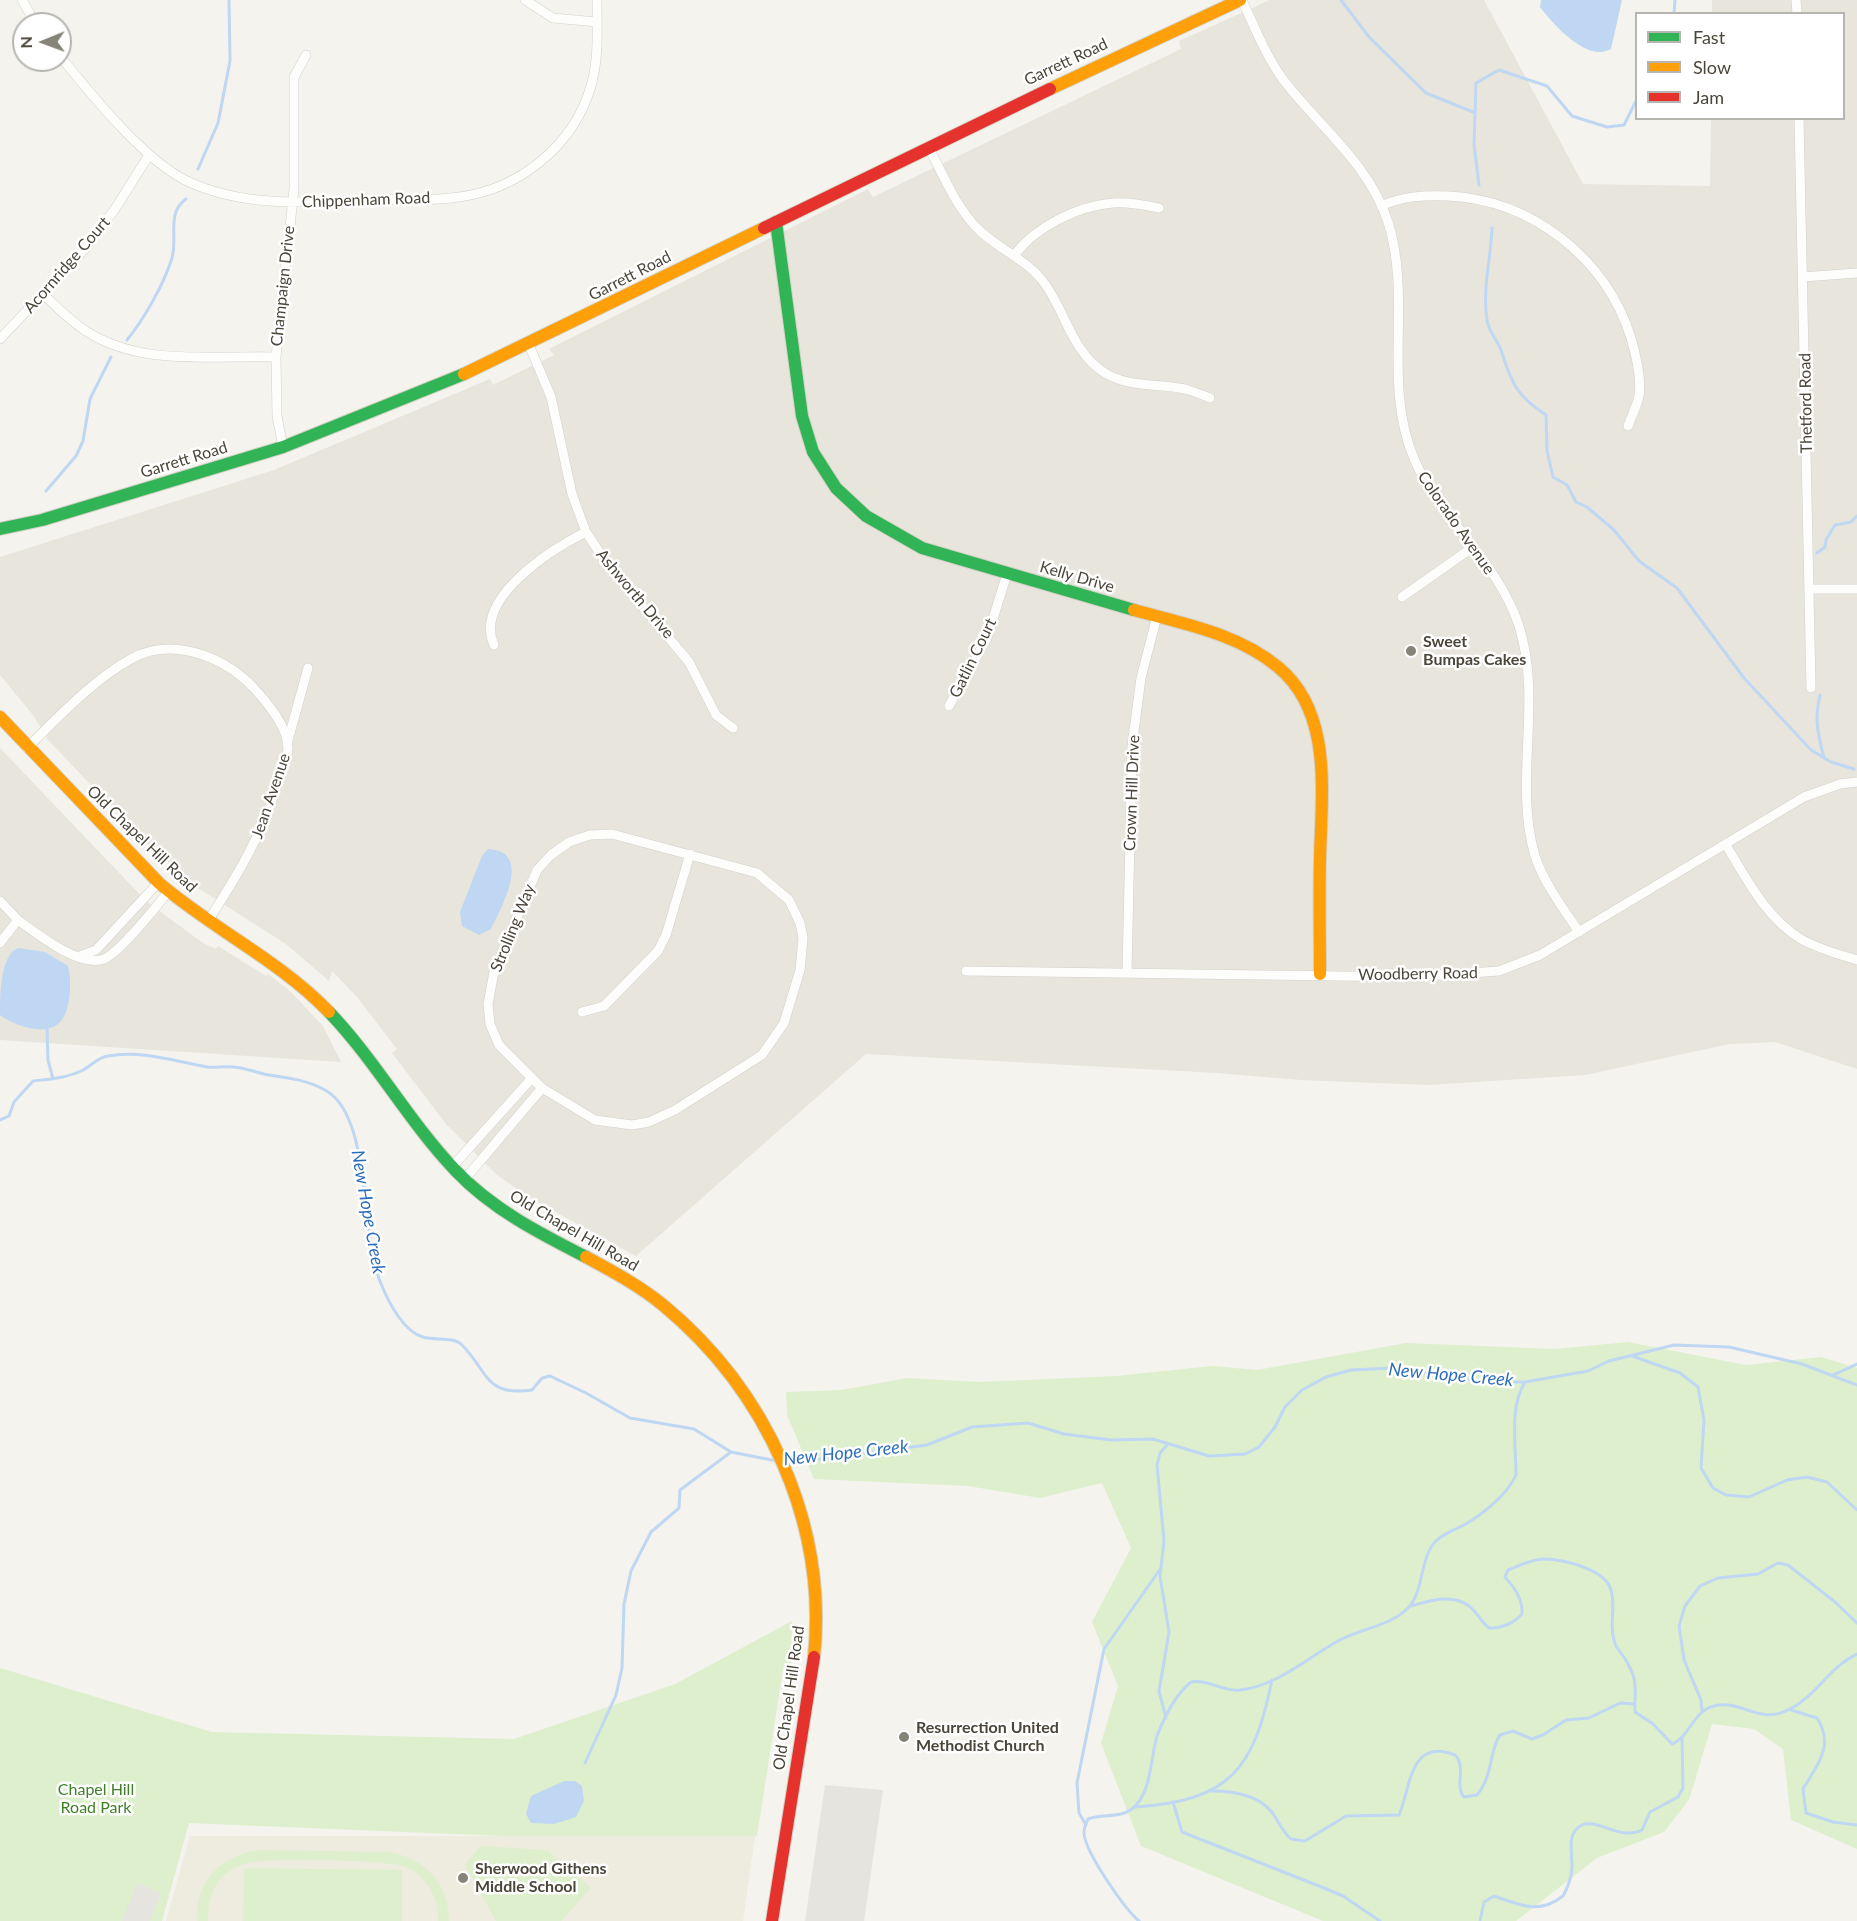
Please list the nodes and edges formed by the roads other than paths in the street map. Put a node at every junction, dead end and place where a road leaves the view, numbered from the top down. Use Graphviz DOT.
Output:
graph roads {
  1 [pos="525,0"];
  2 [pos="597,0"];
  3 [pos="1241,0"];
  4 [pos="597,21"];
  5 [pos="306,55"];
  6 [pos="72,71"];
  7 [pos="1799,120"];
  8 [pos="929,147"];
  9 [pos="149,155"];
  10 [pos="292,202"];
  11 [pos="1382,206"];
  12 [pos="1159,208"];
  13 [pos="776,222"];
  14 [pos="1015,254"];
  15 [pos="1857,273"];
  16 [pos="1803,277"];
  17 [pos="44,295"];
  18 [pos="0,339"];
  19 [pos="529,345"];
  20 [pos="276,357"];
  21 [pos="1210,398"];
  22 [pos="1628,426"];
  23 [pos="283,447"];
  24 [pos="6,529"];
  25 [pos="586,532"];
  26 [pos="0,538"];
  27 [pos="1473,547"];
  28 [pos="1007,574"];
  29 [pos="1810,589"];
  30 [pos="1857,590"];
  31 [pos="1402,597"];
  32 [pos="1157,616"];
  33 [pos="494,645"];
  34 [pos="309,668"];
  35 [pos="1811,688"];
  36 [pos="949,706"];
  37 [pos="0,717"];
  38 [pos="733,728"];
  39 [pos="287,744"];
  40 [pos="27,748"];
  41 [pos="1857,782"];
  42 [pos="1726,845"];
  43 [pos="690,854"];
  44 [pos="158,883"];
  45 [pos="168,892"];
  46 [pos="0,901"];
  47 [pos="18,920"];
  48 [pos="208,921"];
  49 [pos="1579,932"];
  50 [pos="0,943"];
  51 [pos="79,956"];
  52 [pos="1857,960"];
  53 [pos="966,971"];
  54 [pos="1127,972"];
  55 [pos="1320,974"];
  56 [pos="582,1012"];
  57 [pos="532,1078"];
  58 [pos="542,1088"];
  59 [pos="491,1123"];
  60 [pos="504,1133"];
  61 [pos="452,1167"];
  62 [pos="465,1179"];
  63 [pos="772,1921"];
  1 -- 4 [label="street"];
  2 -- 4 [label="street, Chippenham Road"];
  3 -- 8 [label="street, Garrett Road"];
  3 -- 11 [label="street, Colorado Avenue"];
  4 -- 10 [label="street, Chippenham Road"];
  5 -- 10 [label="street, Champaign Drive"];
  6 -- 9 [label="street, Chippenham Road"];
  7 -- 16 [label="street, Thetford Road"];
  8 -- 13 [label="street, Garrett Road"];
  8 -- 14 [label="street"];
  9 -- 10 [label="street, Chippenham Road"];
  9 -- 17 [label="street, Acornridge Court"];
  10 -- 20 [label="street, Champaign Drive"];
  11 -- 22 [label="street"];
  11 -- 27 [label="street, Colorado Avenue"];
  12 -- 14 [label="street"];
  13 -- 19 [label="street, Garrett Road"];
  13 -- 28 [label="street, Kelly Drive"];
  14 -- 21 [label="street"];
  15 -- 16 [label="street"];
  16 -- 29 [label="street, Thetford Road"];
  17 -- 18 [label="street, Acornridge Court"];
  17 -- 20 [label="street"];
  19 -- 23 [label="street, Garrett Road"];
  19 -- 25 [label="street, Ashworth Drive"];
  20 -- 23 [label="street, Champaign Drive"];
  23 -- 24 [label="street, Garrett Road"];
  24 -- 26 [label="street, Garrett Road"];
  25 -- 33 [label="street"];
  25 -- 38 [label="street, Ashworth Drive"];
  27 -- 31 [label="street"];
  27 -- 49 [label="street, Colorado Avenue"];
  28 -- 32 [label="street, Kelly Drive"];
  28 -- 36 [label="street, Gatlin Court"];
  29 -- 30 [label="street"];
  29 -- 35 [label="street, Thetford Road"];
  32 -- 54 [label="street, Crown Hill Drive"];
  32 -- 55 [label="street, Kelly Drive"];
  34 -- 39 [label="street"];
  37 -- 40 [label="street, Old Chapel Hill Road"];
  39 -- 40 [label="street, Jean Avenue"];
  39 -- 48 [label="street, Jean Avenue"];
  40 -- 44 [label="street, Old Chapel Hill Road"];
  41 -- 42 [label="street, Woodberry Road"];
  42 -- 49 [label="street, Woodberry Road"];
  42 -- 52 [label="street"];
  43 -- 56 [label="street"];
  43 -- 57 [label="street, Strolling Way"];
  43 -- 58 [label="street, Strolling Way"];
  44 -- 45 [label="street, Old Chapel Hill Road"];
  44 -- 51 [label="street"];
  45 -- 48 [label="street, Old Chapel Hill Road"];
  45 -- 51 [label="street"];
  46 -- 47 [label="street"];
  47 -- 50 [label="street"];
  47 -- 51 [label="street"];
  48 -- 61 [label="street, Old Chapel Hill Road"];
  49 -- 55 [label="street, Woodberry Road"];
  53 -- 54 [label="street, Woodberry Road"];
  54 -- 55 [label="street, Woodberry Road"];
  57 -- 58 [label="street, Strolling Way"];
  57 -- 59 [label="street"];
  58 -- 60 [label="street"];
  59 -- 60 [label="street"];
  59 -- 61 [label="street"];
  60 -- 62 [label="street"];
  61 -- 62 [label="street, Old Chapel Hill Road"];
  62 -- 63 [label="street, Old Chapel Hill Road"];
}
